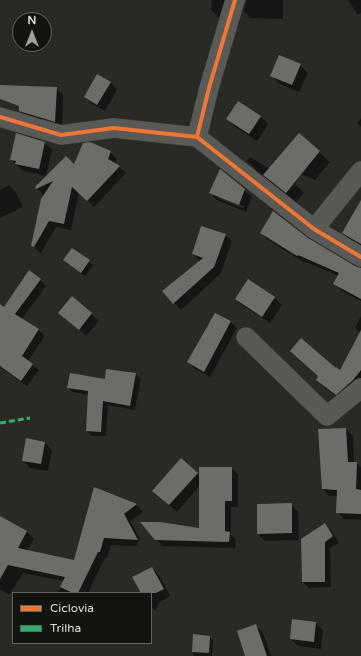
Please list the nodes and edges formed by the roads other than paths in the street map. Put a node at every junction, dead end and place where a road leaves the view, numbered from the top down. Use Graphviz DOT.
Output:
graph roads {
  1 [pos="235,0"];
  2 [pos="0,117"];
  3 [pos="197,137"];
  4 [pos="361,171"];
  5 [pos="314,229"];
  6 [pos="361,257"];
  7 [pos="246,336"];
  8 [pos="361,388"];
  1 -- 3 [label="street"];
  2 -- 3 [label="street"];
  3 -- 5 [label="street"];
  4 -- 5 [label="street"];
  5 -- 6 [label="street"];
  7 -- 8 [label="street"];
}
